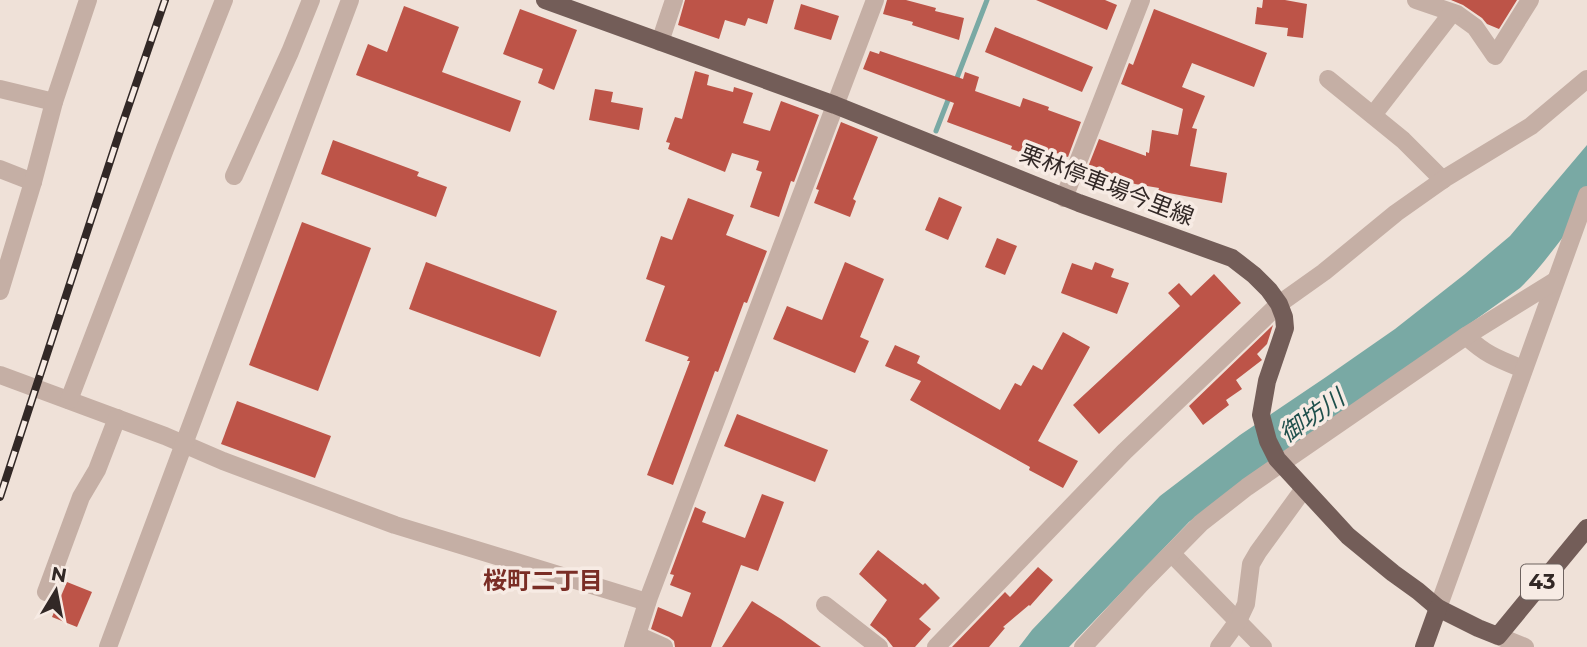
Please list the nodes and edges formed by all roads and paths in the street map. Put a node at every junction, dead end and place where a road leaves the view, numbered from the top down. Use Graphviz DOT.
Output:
graph roads {
  1 [pos="88,0"];
  2 [pos="224,0"];
  3 [pos="312,0"];
  4 [pos="350,0"];
  5 [pos="545,0"];
  6 [pos="674,0"];
  7 [pos="876,0"];
  8 [pos="1141,0"];
  9 [pos="1416,0"];
  10 [pos="1530,0"];
  11 [pos="1452,13"];
  12 [pos="660,42"];
  13 [pos="1328,79"];
  14 [pos="1587,79"];
  15 [pos="0,89"];
  16 [pos="54,102"];
  17 [pos="835,105"];
  18 [pos="1373,115"];
  19 [pos="0,169"];
  20 [pos="234,176"];
  21 [pos="1443,180"];
  22 [pos="33,182"];
  23 [pos="1587,195"];
  24 [pos="1064,198"];
  25 [pos="1581,219"];
  26 [pos="1555,281"];
  27 [pos="0,291"];
  28 [pos="1279,304"];
  29 [pos="1466,336"];
  30 [pos="1524,369"];
  31 [pos="0,375"];
  32 [pos="69,400"];
  33 [pos="117,418"];
  34 [pos="184,444"];
  35 [pos="1279,461"];
  36 [pos="1303,490"];
  37 [pos="1587,528"];
  38 [pos="1172,554"];
  39 [pos="46,592"];
  40 [pos="647,602"];
  41 [pos="825,605"];
  42 [pos="1438,608"];
  43 [pos="1238,621"];
  44 [pos="1498,636"];
  45 [pos="635,641"];
  46 [pos="107,647"];
  47 [pos="664,647"];
  48 [pos="879,647"];
  49 [pos="936,647"];
  50 [pos="1083,647"];
  51 [pos="1219,647"];
  52 [pos="1263,647"];
  53 [pos="1424,647"];
  54 [pos="1525,647"];
  1 -- 16 [label="street"];
  2 -- 32 [label="street"];
  3 -- 20 [label="street"];
  4 -- 34 [label="street"];
  5 -- 12 [label="main road, 栗林停車場今里線"];
  6 -- 12 [label="street"];
  7 -- 17 [label="street"];
  8 -- 24 [label="street"];
  9 -- 11 [label="street"];
  10 -- 11 [label="street"];
  11 -- 18 [label="street"];
  12 -- 17 [label="main road, 栗林停車場今里線"];
  13 -- 18 [label="street"];
  14 -- 21 [label="street"];
  15 -- 16 [label="street"];
  16 -- 22 [label="street"];
  17 -- 24 [label="main road, 栗林停車場今里線"];
  17 -- 40 [label="street"];
  18 -- 21 [label="street"];
  19 -- 22 [label="street"];
  21 -- 28 [label="street"];
  22 -- 27 [label="street"];
  23 -- 25 [label="street"];
  24 -- 28 [label="main road, 栗林停車場今里線"];
  25 -- 26 [label="street"];
  26 -- 29 [label="street"];
  26 -- 30 [label="street"];
  28 -- 35 [label="main road"];
  28 -- 49 [label="street"];
  29 -- 30 [label="street"];
  29 -- 35 [label="street"];
  30 -- 42 [label="street"];
  31 -- 32 [label="street"];
  32 -- 33 [label="street"];
  33 -- 34 [label="street"];
  33 -- 39 [label="street"];
  34 -- 40 [label="street"];
  34 -- 46 [label="street"];
  35 -- 36 [label="main road"];
  35 -- 38 [label="street"];
  36 -- 42 [label="main road"];
  36 -- 43 [label="street"];
  37 -- 44 [label="main road, 43"];
  38 -- 43 [label="street"];
  38 -- 50 [label="street"];
  40 -- 45 [label="street"];
  41 -- 48 [label="street"];
  42 -- 44 [label="main road"];
  42 -- 53 [label="main road"];
  43 -- 51 [label="street"];
  43 -- 52 [label="street"];
  44 -- 54 [label="street"];
  45 -- 47 [label="street"];
}
